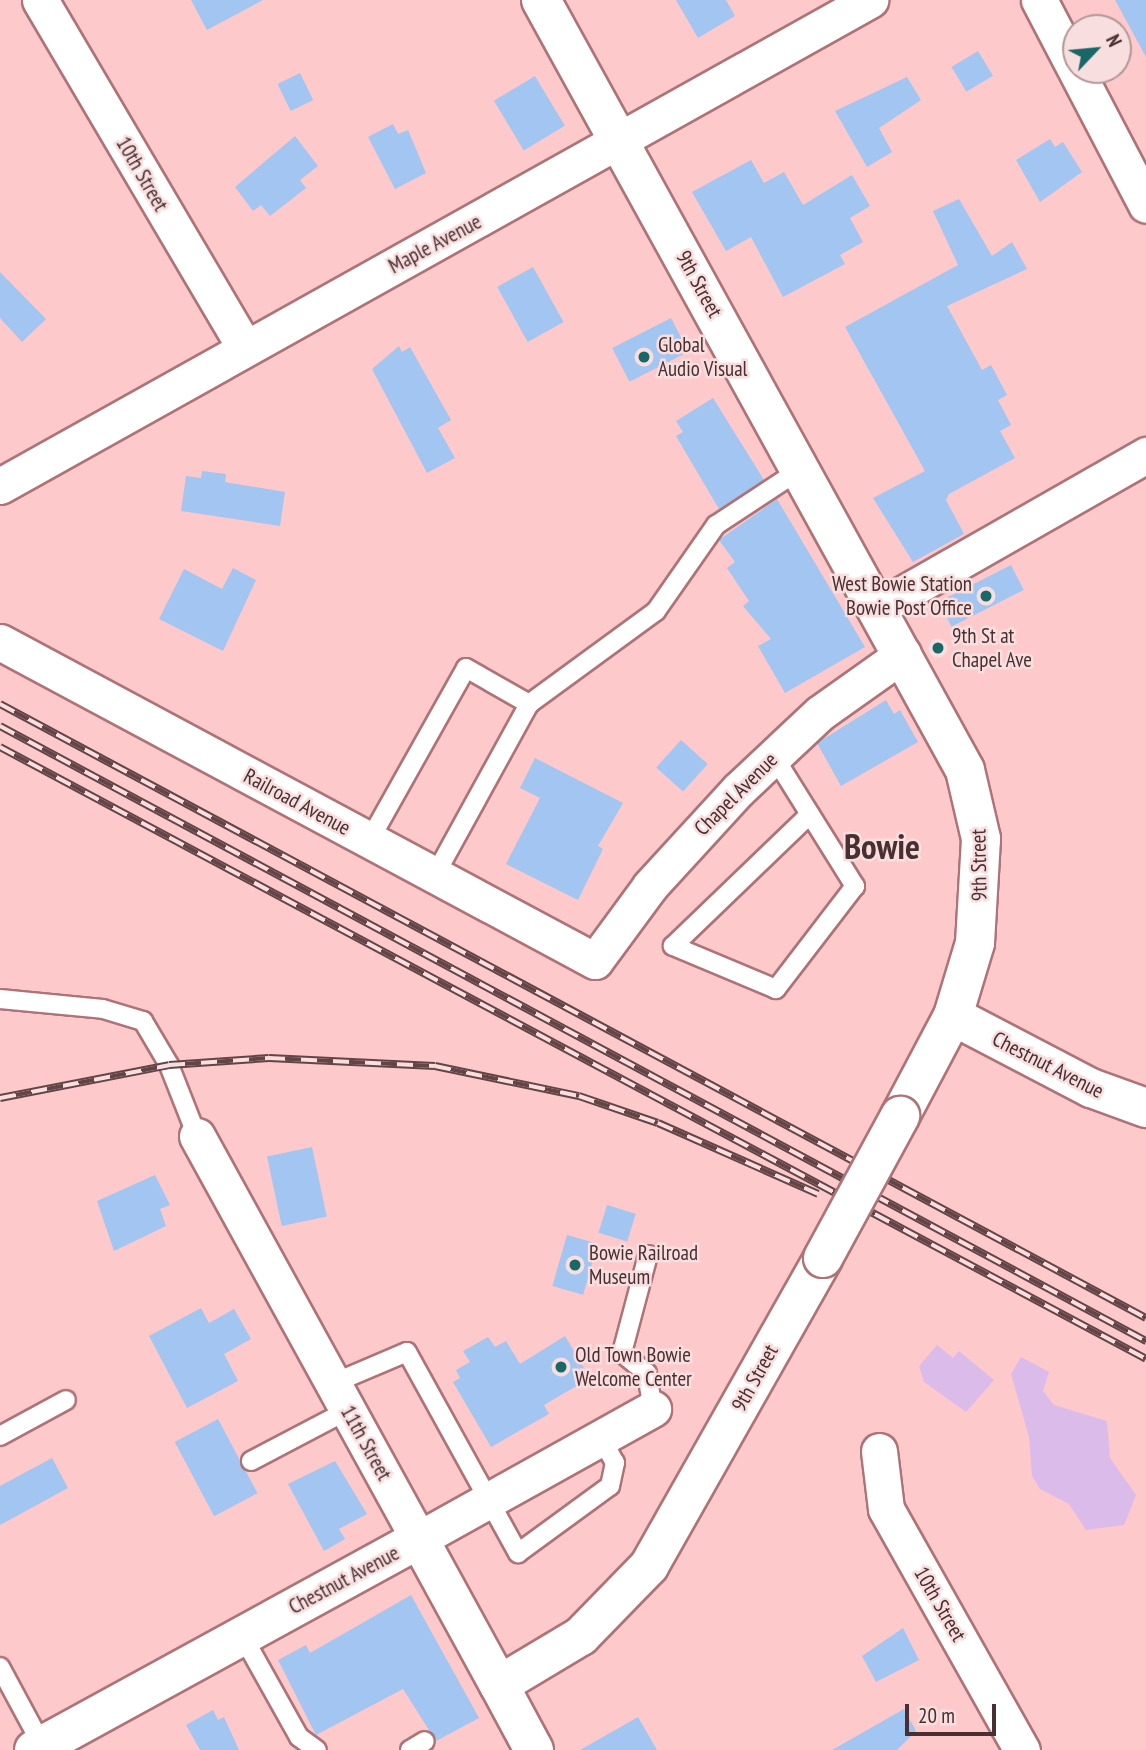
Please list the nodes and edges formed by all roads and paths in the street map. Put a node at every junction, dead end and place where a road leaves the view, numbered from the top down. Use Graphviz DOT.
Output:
graph roads {
  1 [pos="40,0"];
  2 [pos="541,0"];
  3 [pos="870,0"];
  4 [pos="1038,0"];
  5 [pos="621,143"];
  6 [pos="1146,205"];
  7 [pos="244,347"];
  8 [pos="1146,455"];
  9 [pos="801,469"];
  10 [pos="0,486"];
  11 [pos="878,608"];
  12 [pos="0,642"];
  13 [pos="903,654"];
  14 [pos="529,704"];
  15 [pos="773,755"];
  16 [pos="810,814"];
  17 [pos="369,841"];
  18 [pos="434,877"];
  19 [pos="595,961"];
  20 [pos="0,999"];
  21 [pos="953,1016"];
  22 [pos="1146,1108"];
  23 [pos="197,1136"];
  24 [pos="648,1255"];
  25 [pos="341,1397"];
  26 [pos="66,1400"];
  27 [pos="653,1409"];
  28 [pos="0,1436"];
  29 [pos="601,1438"];
  30 [pos="879,1451"];
  31 [pos="251,1461"];
  32 [pos="492,1499"];
  33 [pos="419,1539"];
  34 [pos="242,1636"];
  35 [pos="0,1667"];
  36 [pos="499,1685"];
  37 [pos="40,1748"];
  38 [pos="317,1750"];
  39 [pos="534,1750"];
  40 [pos="1023,1750"];
  1 -- 7 [label="street, 10th Street"];
  2 -- 5 [label="main road, 9th Street"];
  3 -- 5 [label="street, Maple Avenue"];
  4 -- 6 [label="street"];
  5 -- 7 [label="street, Maple Avenue"];
  5 -- 9 [label="main road, 9th Street"];
  7 -- 10 [label="street, Maple Avenue"];
  8 -- 11 [label="street"];
  9 -- 11 [label="main road, 9th Street"];
  9 -- 14 [label="lane"];
  11 -- 13 [label="main road, 9th Street"];
  12 -- 17 [label="street, Railroad Avenue"];
  13 -- 15 [label="street, Chapel Avenue"];
  13 -- 21 [label="main road, 9th Street"];
  14 -- 17 [label="lane"];
  14 -- 18 [label="lane"];
  15 -- 16 [label="lane"];
  15 -- 19 [label="street, Chapel Avenue"];
  16 -- 16 [label="lane"];
  17 -- 18 [label="street, Railroad Avenue"];
  18 -- 19 [label="street, Railroad Avenue"];
  20 -- 23 [label="lane"];
  21 -- 22 [label="main road, Chestnut Avenue"];
  21 -- 36 [label="main road, 9th Street, bridge"];
  23 -- 25 [label="street, 11th Street"];
  24 -- 27 [label="lane"];
  25 -- 31 [label="lane"];
  25 -- 32 [label="lane"];
  25 -- 33 [label="street, 11th Street"];
  26 -- 28 [label="lane"];
  27 -- 29 [label="street, Chestnut Avenue"];
  29 -- 32 [label="street, Chestnut Avenue"];
  29 -- 32 [label="lane"];
  30 -- 40 [label="street, 10th Street"];
  32 -- 33 [label="street, Chestnut Avenue"];
  33 -- 34 [label="main road, Chestnut Avenue"];
  33 -- 36 [label="main road, 11th Street"];
  34 -- 37 [label="main road, Chestnut Avenue"];
  34 -- 38 [label="lane"];
  35 -- 37 [label="lane"];
  36 -- 39 [label="main road, 11th Street"];
}
